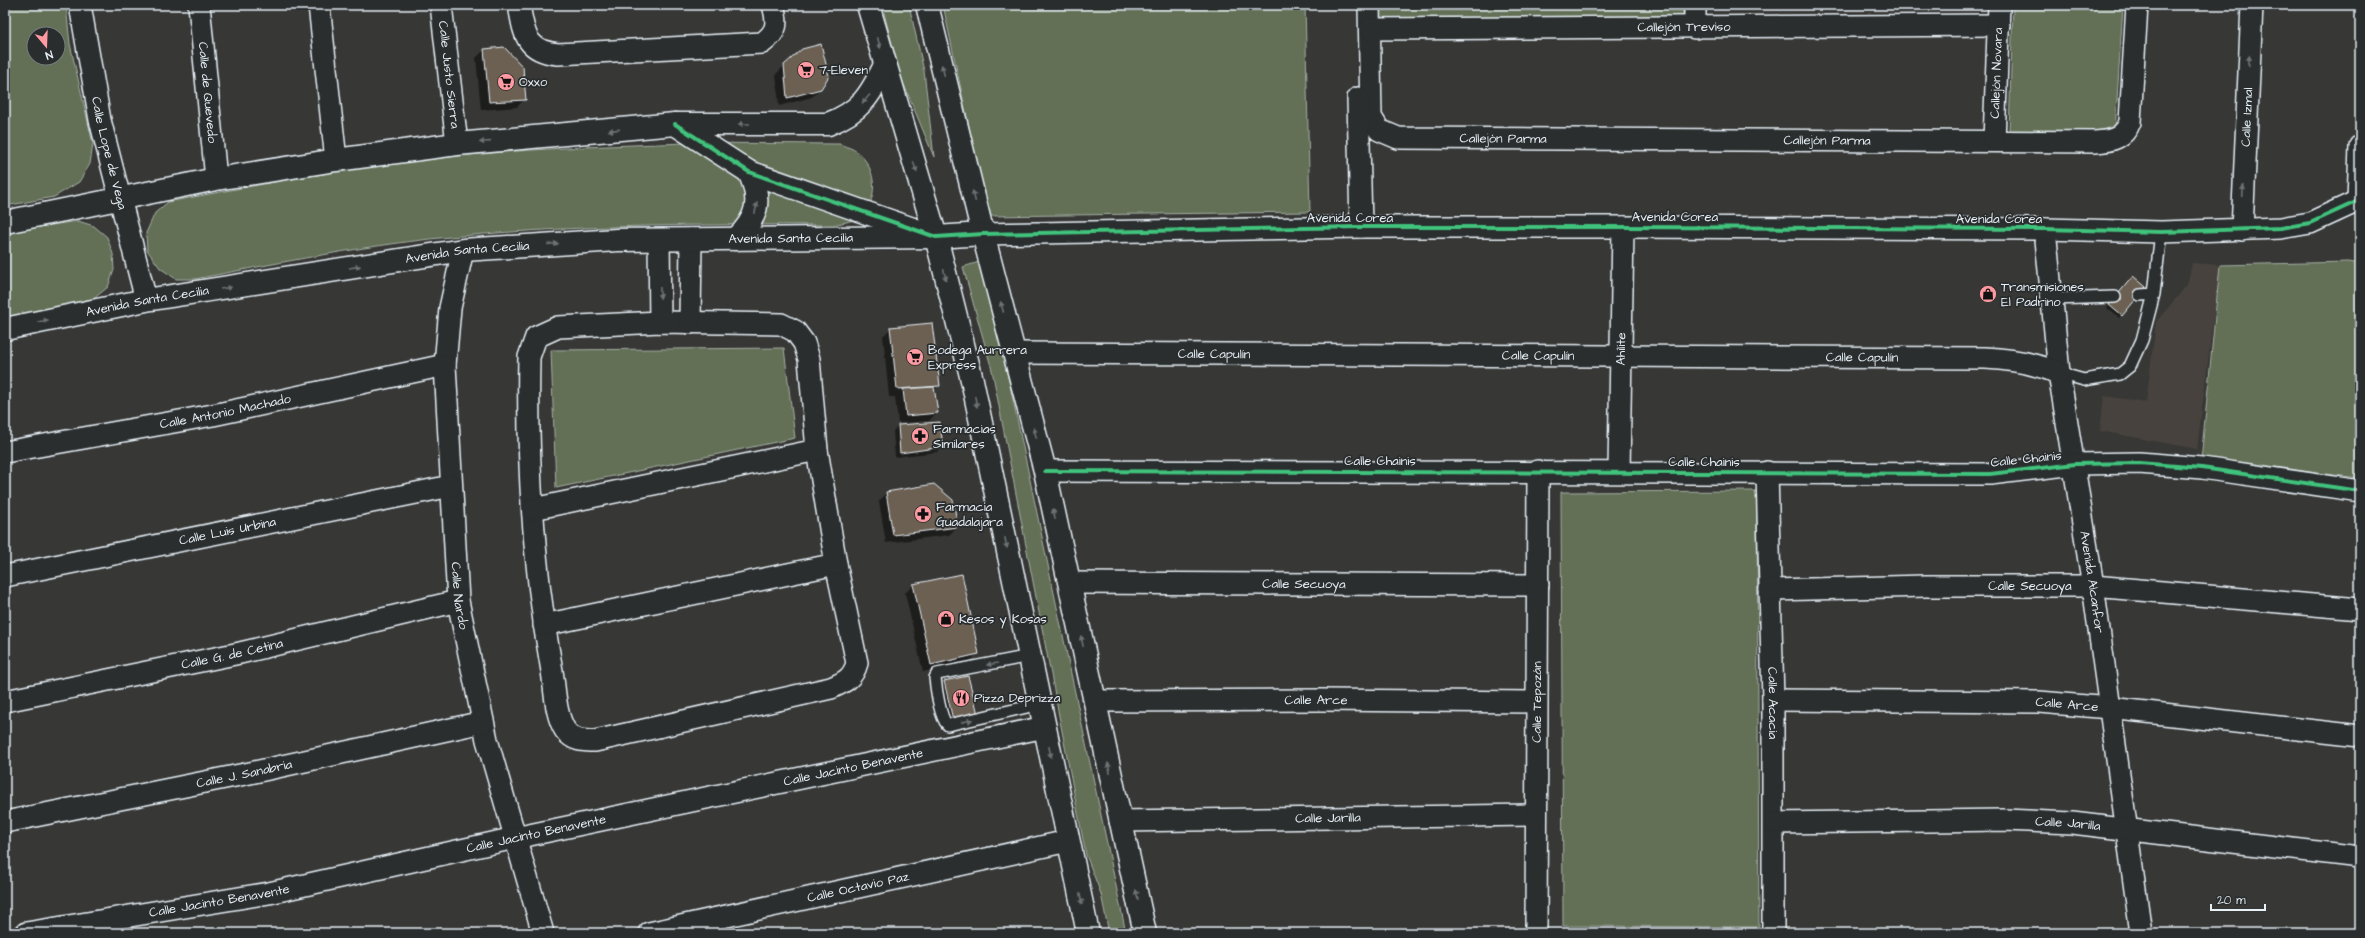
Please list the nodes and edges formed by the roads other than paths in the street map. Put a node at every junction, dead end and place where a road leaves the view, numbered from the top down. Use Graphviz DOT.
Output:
graph roads {
  1 [pos="80,5"];
  2 [pos="199,5"];
  3 [pos="320,5"];
  4 [pos="441,5"];
  5 [pos="520,5"];
  6 [pos="773,5"];
  7 [pos="868,5"];
  8 [pos="928,5"];
  9 [pos="1357,5"];
  10 [pos="1369,5"];
  11 [pos="1695,5"];
  12 [pos="2137,5"];
  13 [pos="2252,5"];
  14 [pos="1999,15"];
  15 [pos="1695,28"];
  16 [pos="1370,30"];
  17 [pos="885,65"];
  18 [pos="675,124"];
  19 [pos="1994,141"];
  20 [pos="457,144"];
  21 [pos="2360,146"];
  22 [pos="336,160"];
  23 [pos="749,172"];
  24 [pos="216,179"];
  25 [pos="120,198"];
  26 [pos="2359,199"];
  27 [pos="5,222"];
  28 [pos="1361,227"];
  29 [pos="1623,227"];
  30 [pos="2046,229"];
  31 [pos="2242,230"];
  32 [pos="2161,232"];
  33 [pos="983,234"];
  34 [pos="936,238"];
  35 [pos="736,239"];
  36 [pos="659,240"];
  37 [pos="691,240"];
  38 [pos="463,250"];
  39 [pos="2154,294"];
  40 [pos="2140,295"];
  41 [pos="2115,297"];
  42 [pos="2052,299"];
  43 [pos="146,300"];
  44 [pos="660,322"];
  45 [pos="690,323"];
  46 [pos="5,329"];
  47 [pos="1014,353"];
  48 [pos="1621,356"];
  49 [pos="445,365"];
  50 [pos="2059,373"];
  51 [pos="817,450"];
  52 [pos="5,452"];
  53 [pos="2075,464"];
  54 [pos="1045,471"];
  55 [pos="1538,471"];
  56 [pos="1619,471"];
  57 [pos="1767,472"];
  58 [pos="451,486"];
  59 [pos="2360,491"];
  60 [pos="533,509"];
  61 [pos="836,564"];
  62 [pos="5,576"];
  63 [pos="1070,582"];
  64 [pos="1538,585"];
  65 [pos="2093,586"];
  66 [pos="1770,590"];
  67 [pos="458,601"];
  68 [pos="2360,609"];
  69 [pos="544,625"];
  70 [pos="1030,656"];
  71 [pos="1773,700"];
  72 [pos="1096,701"];
  73 [pos="5,702"];
  74 [pos="1536,702"];
  75 [pos="1040,704"];
  76 [pos="2110,708"];
  77 [pos="483,722"];
  78 [pos="1045,728"];
  79 [pos="2360,736"];
  80 [pos="1536,815"];
  81 [pos="1120,821"];
  82 [pos="5,822"];
  83 [pos="1774,823"];
  84 [pos="2127,829"];
  85 [pos="515,838"];
  86 [pos="1068,841"];
  87 [pos="2360,857"];
  88 [pos="26,933"];
  89 [pos="543,933"];
  90 [pos="649,933"];
  91 [pos="1088,933"];
  92 [pos="1145,933"];
  93 [pos="1536,933"];
  94 [pos="1773,933"];
  95 [pos="2141,933"];
  1 -- 25 [label="street, Calle Lope de Vega"];
  2 -- 24 [label="street, Calle de Quevedo"];
  3 -- 22 [label="street"];
  4 -- 20 [label="street, Calle Justo Sierra"];
  5 -- 6 [label="street"];
  7 -- 17 [label="street, one-way"];
  33 -- 8 [label="street, one-way"];
  9 -- 28 [label="street"];
  10 -- 16 [label="street"];
  11 -- 15 [label="street"];
  12 -- 19 [label="street, Callejón Parma"];
  31 -- 13 [label="street, Calle Izmal, one-way"];
  14 -- 15 [label="street, Callejón Treviso"];
  14 -- 19 [label="street, Callejón Novara"];
  15 -- 16 [label="street, Callejón Treviso"];
  16 -- 19 [label="street, Callejón Parma"];
  17 -- 18 [label="street, one-way"];
  17 -- 34 [label="street, one-way"];
  18 -- 20 [label="street, one-way"];
  18 -- 23 [label="street"];
  20 -- 22 [label="street"];
  21 -- 26 [label="street"];
  22 -- 24 [label="street"];
  23 -- 34 [label="street"];
  35 -- 23 [label="street, one-way"];
  24 -- 25 [label="street"];
  25 -- 27 [label="street"];
  25 -- 43 [label="street, Calle Lope de Vega"];
  26 -- 31 [label="street, Avenida Corea"];
  28 -- 29 [label="street, Avenida Corea"];
  28 -- 33 [label="street, Avenida Corea"];
  29 -- 30 [label="street, Avenida Corea"];
  29 -- 48 [label="street, Ahilite"];
  30 -- 32 [label="street, Avenida Corea"];
  30 -- 42 [label="street, Avenida Alcanfor"];
  31 -- 32 [label="street, Avenida Corea"];
  32 -- 39 [label="lane"];
  33 -- 34 [label="street, Avenida Santa Cecilia"];
  47 -- 33 [label="street, one-way"];
  34 -- 35 [label="street, Avenida Santa Cecilia"];
  34 -- 70 [label="street, one-way"];
  35 -- 37 [label="street, Avenida Santa Cecilia"];
  36 -- 37 [label="street, Avenida Santa Cecilia"];
  38 -- 36 [label="street, Avenida Santa Cecilia, one-way"];
  36 -- 44 [label="street, one-way"];
  37 -- 45 [label="street"];
  43 -- 38 [label="street, Avenida Santa Cecilia, one-way"];
  38 -- 49 [label="street, Calle Nardo"];
  39 -- 40 [label="lane"];
  39 -- 50 [label="lane"];
  41 -- 42 [label="lane"];
  42 -- 50 [label="street, Avenida Alcanfor"];
  46 -- 43 [label="street, Avenida Santa Cecilia, one-way"];
  44 -- 45 [label="street"];
  44 -- 60 [label="street"];
  45 -- 51 [label="street"];
  47 -- 48 [label="street, Calle Capulín"];
  54 -- 47 [label="street, one-way"];
  48 -- 50 [label="street, Calle Capulín"];
  48 -- 56 [label="street, Ahilite"];
  49 -- 52 [label="street, Calle Antonio Machado"];
  49 -- 58 [label="street, Calle Nardo"];
  50 -- 53 [label="street, Avenida Alcanfor"];
  51 -- 60 [label="street"];
  51 -- 61 [label="street"];
  53 -- 57 [label="street, Calle Chainis"];
  53 -- 59 [label="street, Calle Chainis"];
  53 -- 65 [label="street, Avenida Alcanfor"];
  54 -- 55 [label="street, Calle Chainis"];
  63 -- 54 [label="street, one-way"];
  55 -- 56 [label="street, Calle Chainis"];
  55 -- 64 [label="street, Calle Tepozán"];
  56 -- 57 [label="street, Calle Chainis"];
  57 -- 66 [label="street, Calle Acacia"];
  58 -- 62 [label="street, Calle Luis Urbina"];
  58 -- 67 [label="street, Calle Nardo"];
  60 -- 69 [label="street"];
  61 -- 69 [label="street"];
  61 -- 69 [label="street"];
  63 -- 64 [label="street, Calle Secuoya"];
  72 -- 63 [label="street, one-way"];
  64 -- 74 [label="street, Calle Tepozán"];
  65 -- 66 [label="street, Calle Secuoya"];
  65 -- 68 [label="street, Calle Secuoya"];
  65 -- 76 [label="street, Avenida Alcanfor"];
  66 -- 71 [label="street, Calle Acacia"];
  67 -- 73 [label="street, Calle G. de Cetina"];
  67 -- 77 [label="street, Calle Nardo"];
  70 -- 75 [label="street"];
  70 -- 75 [label="lane, one-way"];
  71 -- 76 [label="street, Calle Arce"];
  71 -- 83 [label="street, Calle Acacia"];
  72 -- 74 [label="street, Calle Arce"];
  81 -- 72 [label="street, one-way"];
  74 -- 80 [label="street, Calle Tepozán"];
  75 -- 78 [label="street"];
  76 -- 79 [label="street, Calle Arce"];
  76 -- 84 [label="street, Avenida Alcanfor"];
  77 -- 82 [label="street, Calle J. Sanabria"];
  77 -- 85 [label="street, Calle Nardo"];
  78 -- 85 [label="street, Calle Jacinto Benavente"];
  78 -- 86 [label="street, one-way"];
  80 -- 81 [label="street, Calle Jarilla"];
  80 -- 93 [label="street, Calle Tepozán"];
  92 -- 81 [label="street, one-way"];
  83 -- 84 [label="street, Calle Jarilla"];
  83 -- 94 [label="street, Calle Acacia"];
  84 -- 87 [label="street, Calle Jarilla"];
  84 -- 95 [label="street, Avenida Alcanfor"];
  85 -- 88 [label="street, Calle Jacinto Benavente"];
  85 -- 89 [label="street, Calle Nardo"];
  86 -- 90 [label="street, Calle Octavio Paz"];
  86 -- 91 [label="street, one-way"];
}
